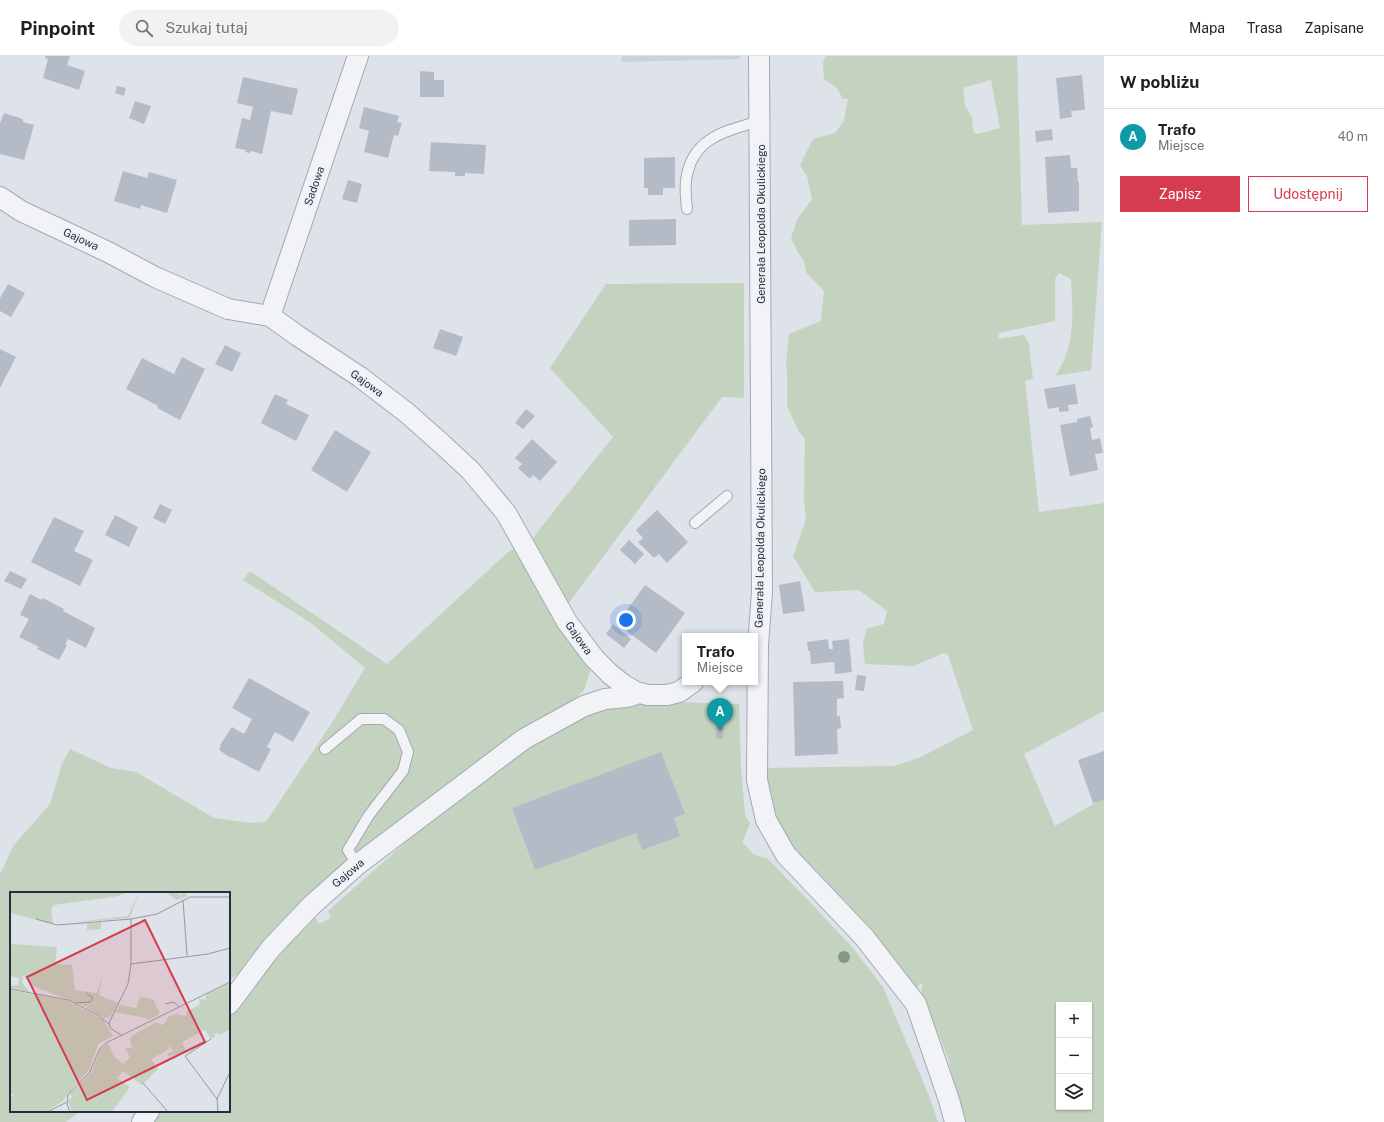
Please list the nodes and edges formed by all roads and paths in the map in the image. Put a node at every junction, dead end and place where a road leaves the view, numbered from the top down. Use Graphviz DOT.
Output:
graph roads {
  1 [pos="358,56"];
  2 [pos="760,56"];
  3 [pos="760,121"];
  4 [pos="0,197"];
  5 [pos="686,209"];
  6 [pos="270,316"];
  7 [pos="727,496"];
  8 [pos="695,523"];
  9 [pos="757,633"];
  10 [pos="689,685"];
  11 [pos="756,685"];
  12 [pos="636,692"];
  13 [pos="324,749"];
  14 [pos="357,865"];
  15 [pos="230,1003"];
  16 [pos="148,1112"];
  17 [pos="142,1122"];
  18 [pos="955,1122"];
  1 -- 6 [label="street, Sadowa"];
  2 -- 3 [label="street, Generała Leopolda Okulickiego"];
  3 -- 5 [label="lane"];
  3 -- 9 [label="street, Generała Leopolda Okulickiego"];
  4 -- 6 [label="street, Gajowa"];
  6 -- 12 [label="street, Gajowa"];
  7 -- 8 [label="lane"];
  10 -- 12 [label="street, Gajowa"];
  11 -- 18 [label="street, Generała Leopolda Okulickiego"];
  12 -- 14 [label="street, Gajowa"];
  13 -- 14 [label="lane"];
  14 -- 15 [label="street, Gajowa"];
  16 -- 17 [label="street"];
}
